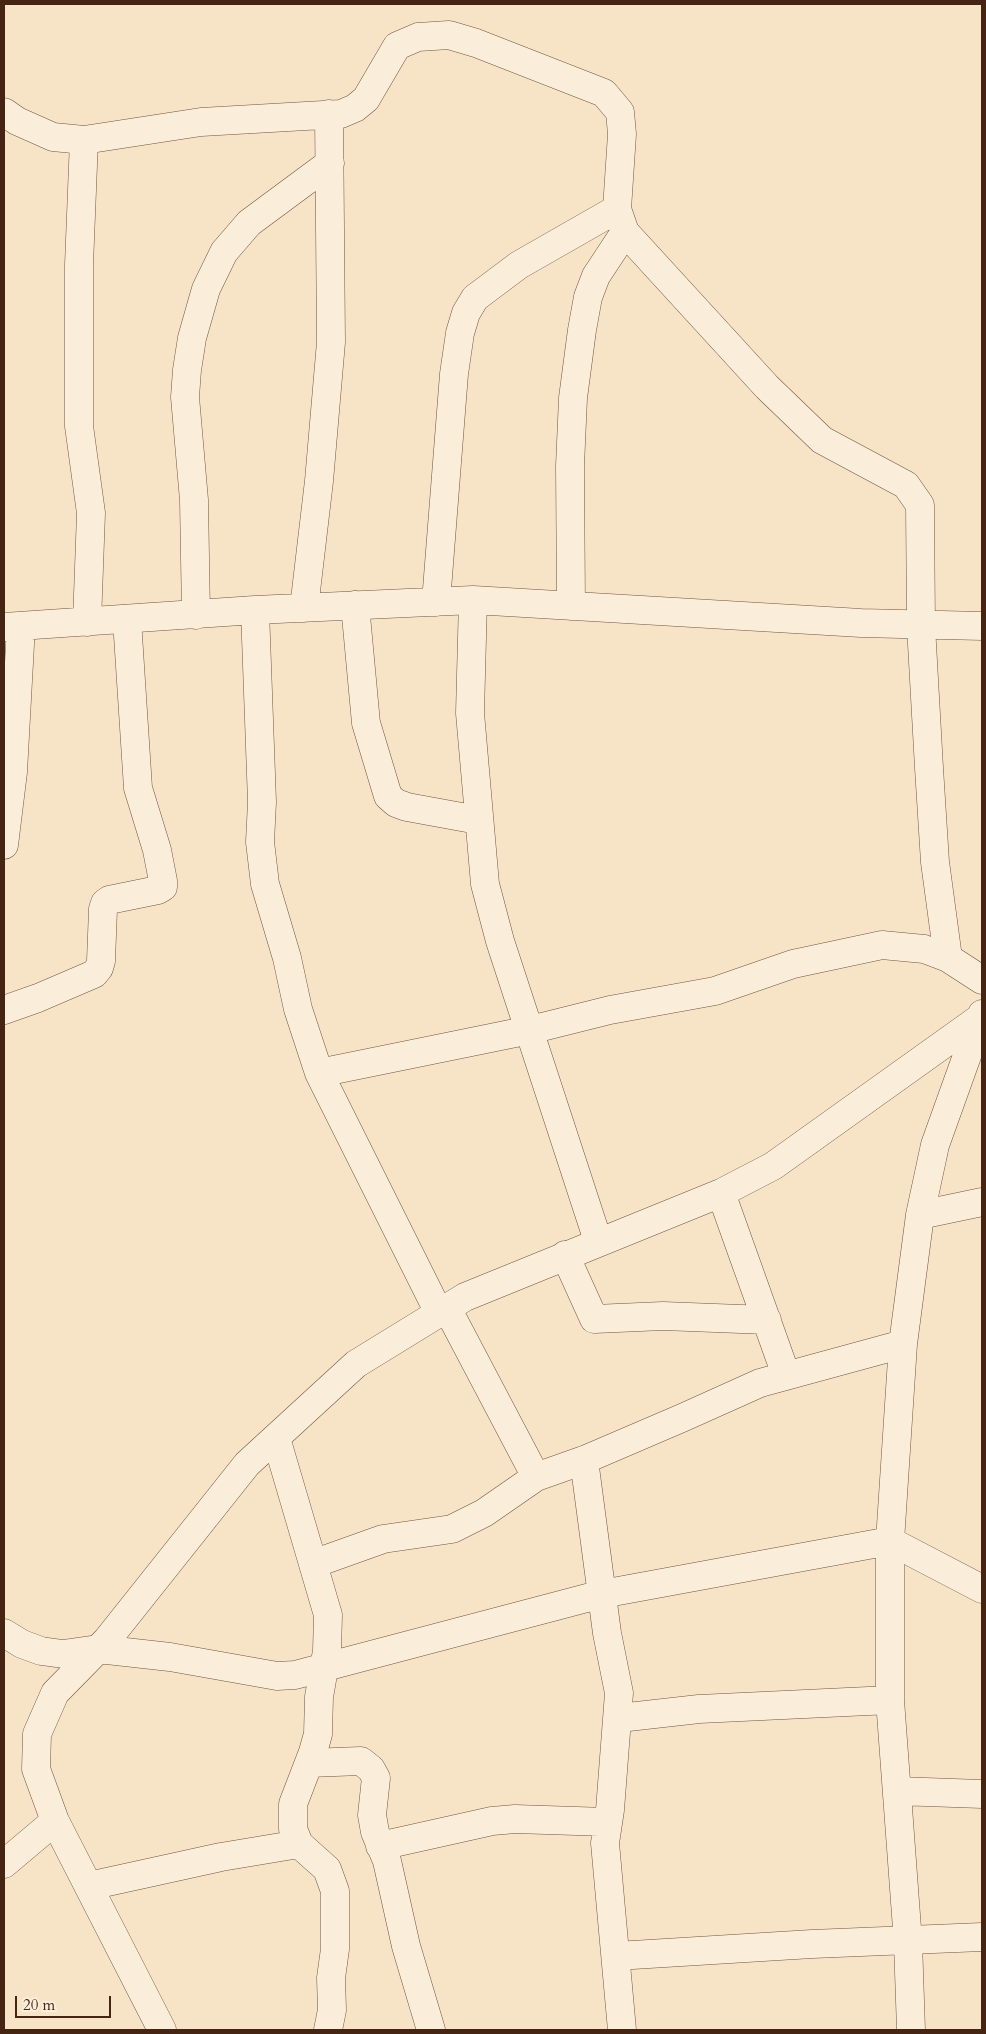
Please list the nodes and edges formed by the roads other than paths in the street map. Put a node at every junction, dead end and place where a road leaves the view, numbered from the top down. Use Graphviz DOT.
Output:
graph roads {
  1 [pos="4,112"];
  2 [pos="329,114"];
  3 [pos="84,140"];
  4 [pos="330,163"];
  5 [pos="621,220"];
  6 [pos="473,600"];
  7 [pos="436,602"];
  8 [pos="355,606"];
  9 [pos="571,606"];
  10 [pos="304,608"];
  11 [pos="255,610"];
  12 [pos="196,615"];
  13 [pos="127,620"];
  14 [pos="87,622"];
  15 [pos="921,626"];
  16 [pos="982,626"];
  17 [pos="12,627"];
  18 [pos="9,773"];
  19 [pos="478,820"];
  20 [pos="4,845"];
  21 [pos="948,958"];
  22 [pos="982,980"];
  23 [pos="4,1010"];
  24 [pos="981,1016"];
  25 [pos="530,1030"];
  26 [pos="319,1073"];
  27 [pos="721,1193"];
  28 [pos="982,1202"];
  29 [pos="920,1215"];
  30 [pos="598,1241"];
  31 [pos="565,1255"];
  32 [pos="443,1311"];
  33 [pos="767,1320"];
  34 [pos="903,1344"];
  35 [pos="786,1375"];
  36 [pos="276,1438"];
  37 [pos="584,1460"];
  38 [pos="536,1477"];
  39 [pos="890,1541"];
  40 [pos="313,1564"];
  41 [pos="982,1589"];
  42 [pos="602,1594"];
  43 [pos="4,1633"];
  44 [pos="98,1648"];
  45 [pos="324,1669"];
  46 [pos="890,1700"];
  47 [pos="619,1718"];
  48 [pos="309,1763"];
  49 [pos="897,1791"];
  50 [pos="982,1794"];
  51 [pos="55,1821"];
  52 [pos="608,1822"];
  53 [pos="299,1844"];
  54 [pos="380,1846"];
  55 [pos="4,1864"];
  56 [pos="89,1886"];
  57 [pos="982,1937"];
  58 [pos="908,1942"];
  59 [pos="616,1956"];
  60 [pos="162,2030"];
  61 [pos="328,2030"];
  62 [pos="431,2030"];
  63 [pos="622,2030"];
  64 [pos="911,2030"];
  1 -- 3 [label="street"];
  2 -- 3 [label="street"];
  2 -- 4 [label="street"];
  2 -- 5 [label="street"];
  3 -- 14 [label="street"];
  4 -- 10 [label="street"];
  4 -- 12 [label="street"];
  5 -- 7 [label="street"];
  5 -- 9 [label="street"];
  5 -- 15 [label="street"];
  6 -- 7 [label="street"];
  6 -- 9 [label="street"];
  6 -- 19 [label="street"];
  7 -- 8 [label="street"];
  8 -- 10 [label="street"];
  8 -- 19 [label="street"];
  9 -- 15 [label="street"];
  10 -- 11 [label="street"];
  11 -- 12 [label="street"];
  11 -- 26 [label="street"];
  12 -- 13 [label="street"];
  13 -- 14 [label="street"];
  13 -- 23 [label="street"];
  14 -- 17 [label="street"];
  15 -- 16 [label="street"];
  15 -- 21 [label="street"];
  17 -- 18 [label="street"];
  18 -- 20 [label="street"];
  19 -- 25 [label="street"];
  21 -- 22 [label="street"];
  21 -- 25 [label="street"];
  24 -- 27 [label="street"];
  24 -- 29 [label="street"];
  25 -- 26 [label="street"];
  25 -- 30 [label="street"];
  26 -- 32 [label="street"];
  27 -- 30 [label="street"];
  27 -- 33 [label="street"];
  28 -- 29 [label="street"];
  29 -- 34 [label="street"];
  30 -- 31 [label="street"];
  31 -- 32 [label="street"];
  31 -- 33 [label="street"];
  32 -- 36 [label="street"];
  32 -- 38 [label="street"];
  33 -- 35 [label="street"];
  34 -- 35 [label="street"];
  34 -- 39 [label="street"];
  35 -- 37 [label="street"];
  36 -- 40 [label="street"];
  36 -- 44 [label="street"];
  37 -- 38 [label="street"];
  37 -- 42 [label="street"];
  38 -- 40 [label="street"];
  39 -- 41 [label="street"];
  39 -- 42 [label="street"];
  39 -- 46 [label="street"];
  40 -- 45 [label="street"];
  42 -- 45 [label="street"];
  42 -- 47 [label="street"];
  43 -- 44 [label="street"];
  44 -- 45 [label="street"];
  44 -- 51 [label="street"];
  45 -- 48 [label="street"];
  46 -- 47 [label="street"];
  46 -- 49 [label="street"];
  47 -- 52 [label="street"];
  48 -- 53 [label="street"];
  48 -- 54 [label="street"];
  49 -- 50 [label="street"];
  49 -- 58 [label="street"];
  51 -- 55 [label="street"];
  51 -- 56 [label="street"];
  52 -- 54 [label="street"];
  52 -- 59 [label="street"];
  53 -- 56 [label="street"];
  53 -- 61 [label="street"];
  54 -- 62 [label="street"];
  56 -- 60 [label="street"];
  57 -- 58 [label="street"];
  58 -- 59 [label="street"];
  58 -- 64 [label="street"];
  59 -- 63 [label="street"];
}
